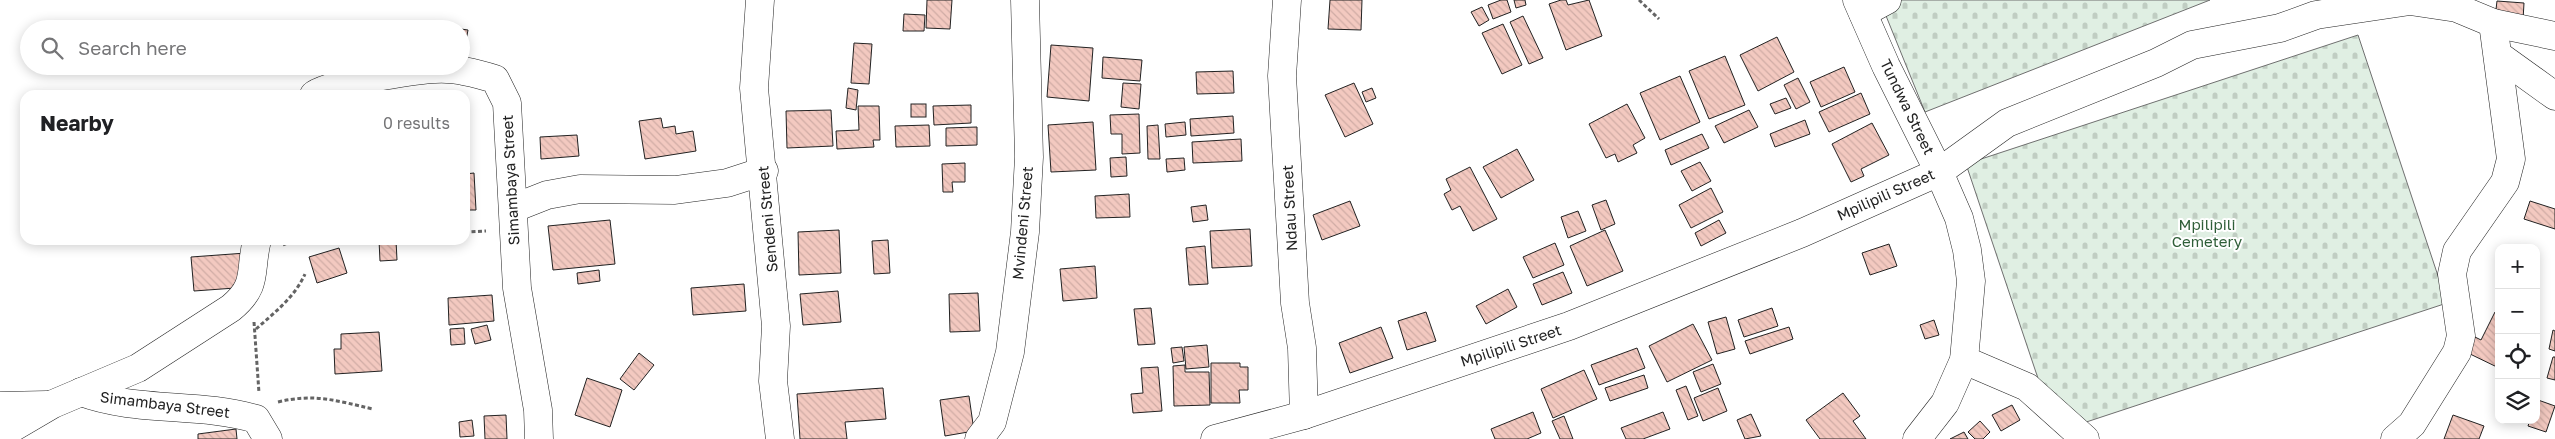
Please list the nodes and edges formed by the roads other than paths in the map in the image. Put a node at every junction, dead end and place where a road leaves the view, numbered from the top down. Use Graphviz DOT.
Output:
graph roads {
  1 [pos="1024,0"];
  2 [pos="1287,0"];
  3 [pos="1887,0"];
  4 [pos="757,2"];
  5 [pos="2452,4"];
  6 [pos="1860,7"];
  7 [pos="2493,24"];
  8 [pos="2555,36"];
  9 [pos="2498,55"];
  10 [pos="470,72"];
  11 [pos="398,75"];
  12 [pos="322,90"];
  13 [pos="2555,96"];
  14 [pos="764,171"];
  15 [pos="1939,172"];
  16 [pos="514,208"];
  17 [pos="255,245"];
  18 [pos="1964,360"];
  19 [pos="81,392"];
  20 [pos="53,404"];
  21 [pos="0,406"];
  22 [pos="1304,415"];
  23 [pos="263,423"];
  24 [pos="0,435"];
  25 [pos="539,439"];
  26 [pos="780,439"];
  27 [pos="978,439"];
  28 [pos="1215,439"];
  29 [pos="1917,439"];
  30 [pos="2086,439"];
  31 [pos="2395,439"];
  1 -- 27 [label="street, Mvindeni Street"];
  2 -- 22 [label="street, Ndau Street"];
  3 -- 6 [label="street"];
  4 -- 14 [label="street, Sendeni Street"];
  5 -- 7 [label="street, Mpilipili Street"];
  5 -- 15 [label="street, Mpilipili Street"];
  6 -- 15 [label="street, Tundwa Street"];
  7 -- 8 [label="street, Mpilipili Street"];
  7 -- 9 [label="street"];
  9 -- 13 [label="street"];
  9 -- 31 [label="street"];
  10 -- 16 [label="street, Simambaya Street"];
  11 -- 12 [label="street, Simambaya Street"];
  14 -- 16 [label="street"];
  14 -- 26 [label="street, Sendeni Street"];
  15 -- 18 [label="street, Tundwa Street"];
  15 -- 22 [label="street, Mpilipili Street"];
  16 -- 25 [label="street, Simambaya Street"];
  17 -- 19 [label="street, Simambaya Street"];
  18 -- 29 [label="street, Tundwa Street"];
  18 -- 30 [label="street"];
  19 -- 20 [label="street, Simambaya Street"];
  19 -- 23 [label="street, Simambaya Street"];
  20 -- 21 [label="street"];
  20 -- 24 [label="street, Simambaya Street"];
  22 -- 28 [label="street, Mpilipili Street"];
}
